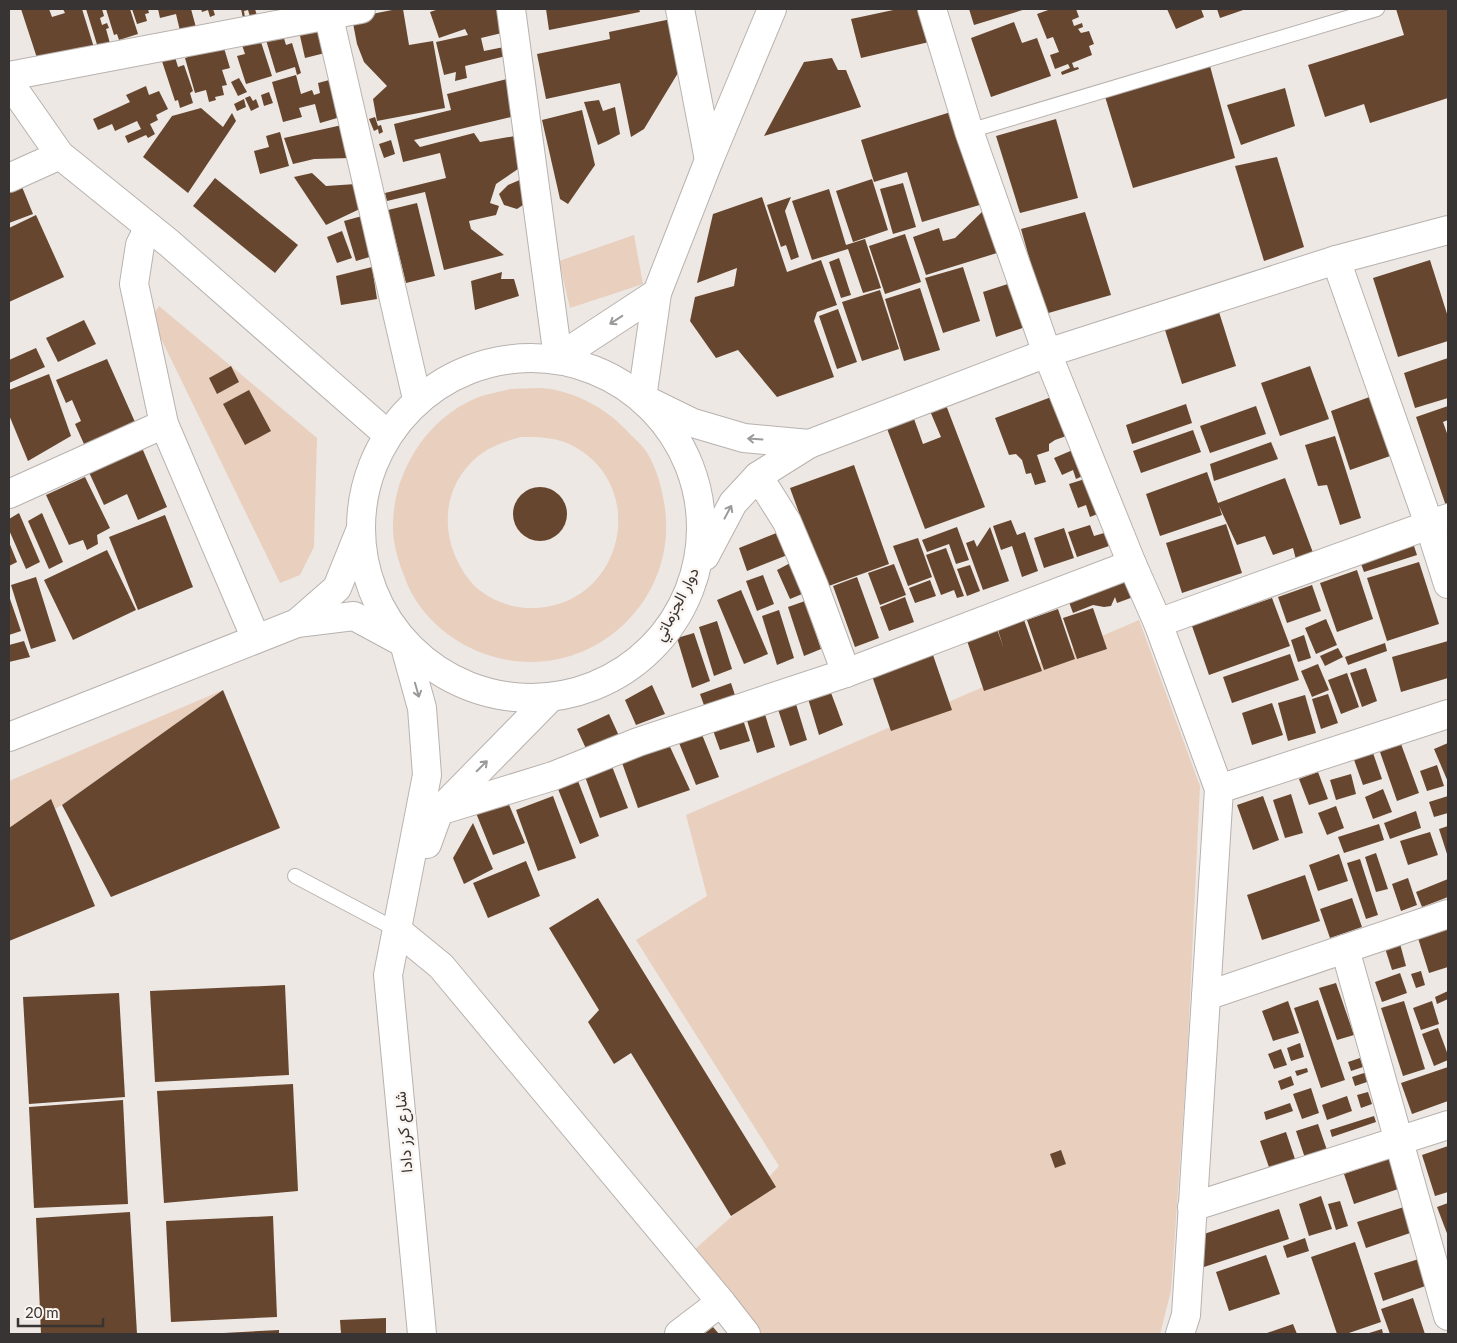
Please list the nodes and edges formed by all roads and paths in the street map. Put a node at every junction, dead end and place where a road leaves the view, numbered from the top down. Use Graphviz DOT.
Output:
graph roads {
  1 [pos="361,9"];
  2 [pos="510,9"];
  3 [pos="680,9"];
  4 [pos="772,9"];
  5 [pos="932,9"];
  6 [pos="1377,9"];
  7 [pos="328,12"];
  8 [pos="9,76"];
  9 [pos="9,82"];
  10 [pos="969,131"];
  11 [pos="60,154"];
  12 [pos="709,160"];
  13 [pos="9,178"];
  14 [pos="149,228"];
  15 [pos="1448,230"];
  16 [pos="1336,260"];
  17 [pos="657,293"];
  18 [pos="1046,353"];
  19 [pos="558,358"];
  20 [pos="642,398"];
  21 [pos="417,399"];
  22 [pos="164,424"];
  23 [pos="387,434"];
  24 [pos="809,444"];
  25 [pos="758,476"];
  26 [pos="12,486"];
  27 [pos="1439,521"];
  28 [pos="360,531"];
  29 [pos="1132,564"];
  30 [pos="697,571"];
  31 [pos="1448,584"];
  32 [pos="297,623"];
  33 [pos="1158,623"];
  34 [pos="256,639"];
  35 [pos="404,643"];
  36 [pos="846,673"];
  37 [pos="549,699"];
  38 [pos="1448,714"];
  39 [pos="9,737"];
  40 [pos="1218,789"];
  41 [pos="439,811"];
  42 [pos="295,876"];
  43 [pos="1448,914"];
  44 [pos="397,930"];
  45 [pos="1345,949"];
  46 [pos="1206,996"];
  47 [pos="1448,1125"];
  48 [pos="1400,1141"];
  49 [pos="1192,1206"];
  50 [pos="722,1302"];
  51 [pos="1448,1316"];
  52 [pos="422,1334"];
  53 [pos="679,1334"];
  54 [pos="746,1334"];
  55 [pos="1180,1334"];
  1 -- 7 [label="street"];
  2 -- 19 [label="street"];
  3 -- 12 [label="street"];
  4 -- 12 [label="street"];
  5 -- 10 [label="street"];
  6 -- 10 [label="lane"];
  7 -- 8 [label="street"];
  7 -- 21 [label="street"];
  9 -- 11 [label="street"];
  10 -- 18 [label="street"];
  11 -- 13 [label="street"];
  11 -- 14 [label="street"];
  12 -- 17 [label="street"];
  14 -- 22 [label="street"];
  14 -- 23 [label="street"];
  15 -- 16 [label="street"];
  16 -- 18 [label="street"];
  16 -- 27 [label="street"];
  17 -- 19 [label="street, one-way"];
  17 -- 20 [label="street"];
  18 -- 24 [label="street"];
  18 -- 29 [label="street"];
  19 -- 20 [label="street, دوار الجزماتي"];
  19 -- 21 [label="street, دوار الجزماتي"];
  24 -- 20 [label="street, one-way"];
  20 -- 30 [label="street, دوار الجزماتي"];
  21 -- 23 [label="street, دوار الجزماتي"];
  22 -- 26 [label="street"];
  22 -- 34 [label="street"];
  23 -- 28 [label="street, دوار الجزماتي"];
  24 -- 25 [label="street"];
  30 -- 25 [label="street, one-way"];
  25 -- 36 [label="street"];
  27 -- 31 [label="street"];
  27 -- 33 [label="street"];
  28 -- 32 [label="street"];
  28 -- 35 [label="street, دوار الجزماتي"];
  29 -- 33 [label="street"];
  29 -- 36 [label="street"];
  30 -- 37 [label="street, دوار الجزماتي"];
  32 -- 34 [label="street"];
  32 -- 35 [label="street"];
  33 -- 40 [label="street"];
  34 -- 39 [label="street"];
  35 -- 37 [label="street, دوار الجزماتي"];
  35 -- 44 [label="street, one-way"];
  36 -- 41 [label="street"];
  41 -- 37 [label="street, one-way"];
  38 -- 40 [label="street"];
  40 -- 46 [label="street"];
  41 -- 44 [label="street"];
  42 -- 44 [label="lane"];
  43 -- 45 [label="street"];
  44 -- 50 [label="street"];
  44 -- 52 [label="street, شارع كرز دادا"];
  45 -- 46 [label="street"];
  45 -- 48 [label="street"];
  46 -- 49 [label="street"];
  47 -- 48 [label="street"];
  48 -- 49 [label="street"];
  48 -- 51 [label="street"];
  49 -- 55 [label="street"];
  50 -- 53 [label="street"];
  50 -- 54 [label="street"];
}
